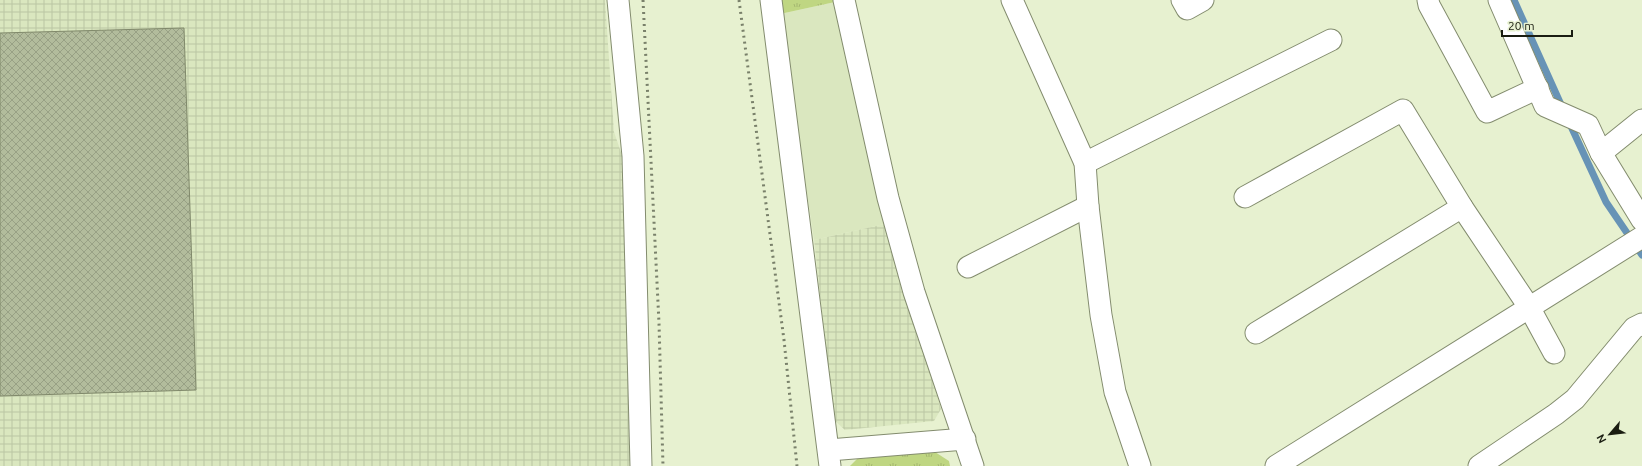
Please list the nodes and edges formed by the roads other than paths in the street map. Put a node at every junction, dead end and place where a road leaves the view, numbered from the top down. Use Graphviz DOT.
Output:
graph roads {
  1 [pos="618,0"];
  2 [pos="771,0"];
  3 [pos="844,0"];
  4 [pos="1012,0"];
  5 [pos="1182,0"];
  6 [pos="1202,0"];
  7 [pos="1428,0"];
  8 [pos="1499,0"];
  9 [pos="1331,40"];
  10 [pos="1538,88"];
  11 [pos="1642,120"];
  12 [pos="1600,153"];
  13 [pos="1085,163"];
  14 [pos="1245,197"];
  15 [pos="1088,206"];
  16 [pos="1462,207"];
  17 [pos="1642,220"];
  18 [pos="1642,237"];
  19 [pos="968,267"];
  20 [pos="1529,307"];
  21 [pos="1642,324"];
  22 [pos="1256,333"];
  23 [pos="1554,352"];
  24 [pos="965,439"];
  25 [pos="830,458"];
  26 [pos="641,466"];
  27 [pos="973,466"];
  28 [pos="1140,466"];
  29 [pos="1276,466"];
  30 [pos="1479,466"];
  1 -- 26 [label="street"];
  2 -- 25 [label="street"];
  3 -- 24 [label="street"];
  4 -- 13 [label="street"];
  5 -- 6 [label="street"];
  7 -- 10 [label="street"];
  8 -- 10 [label="street"];
  9 -- 13 [label="street"];
  10 -- 12 [label="street"];
  11 -- 12 [label="street"];
  12 -- 17 [label="street"];
  13 -- 15 [label="street"];
  14 -- 16 [label="street"];
  15 -- 19 [label="street"];
  15 -- 28 [label="street"];
  16 -- 20 [label="street"];
  16 -- 22 [label="street"];
  18 -- 20 [label="street"];
  20 -- 23 [label="street"];
  20 -- 29 [label="street"];
  21 -- 30 [label="street"];
  24 -- 25 [label="street"];
  24 -- 27 [label="street"];
}
